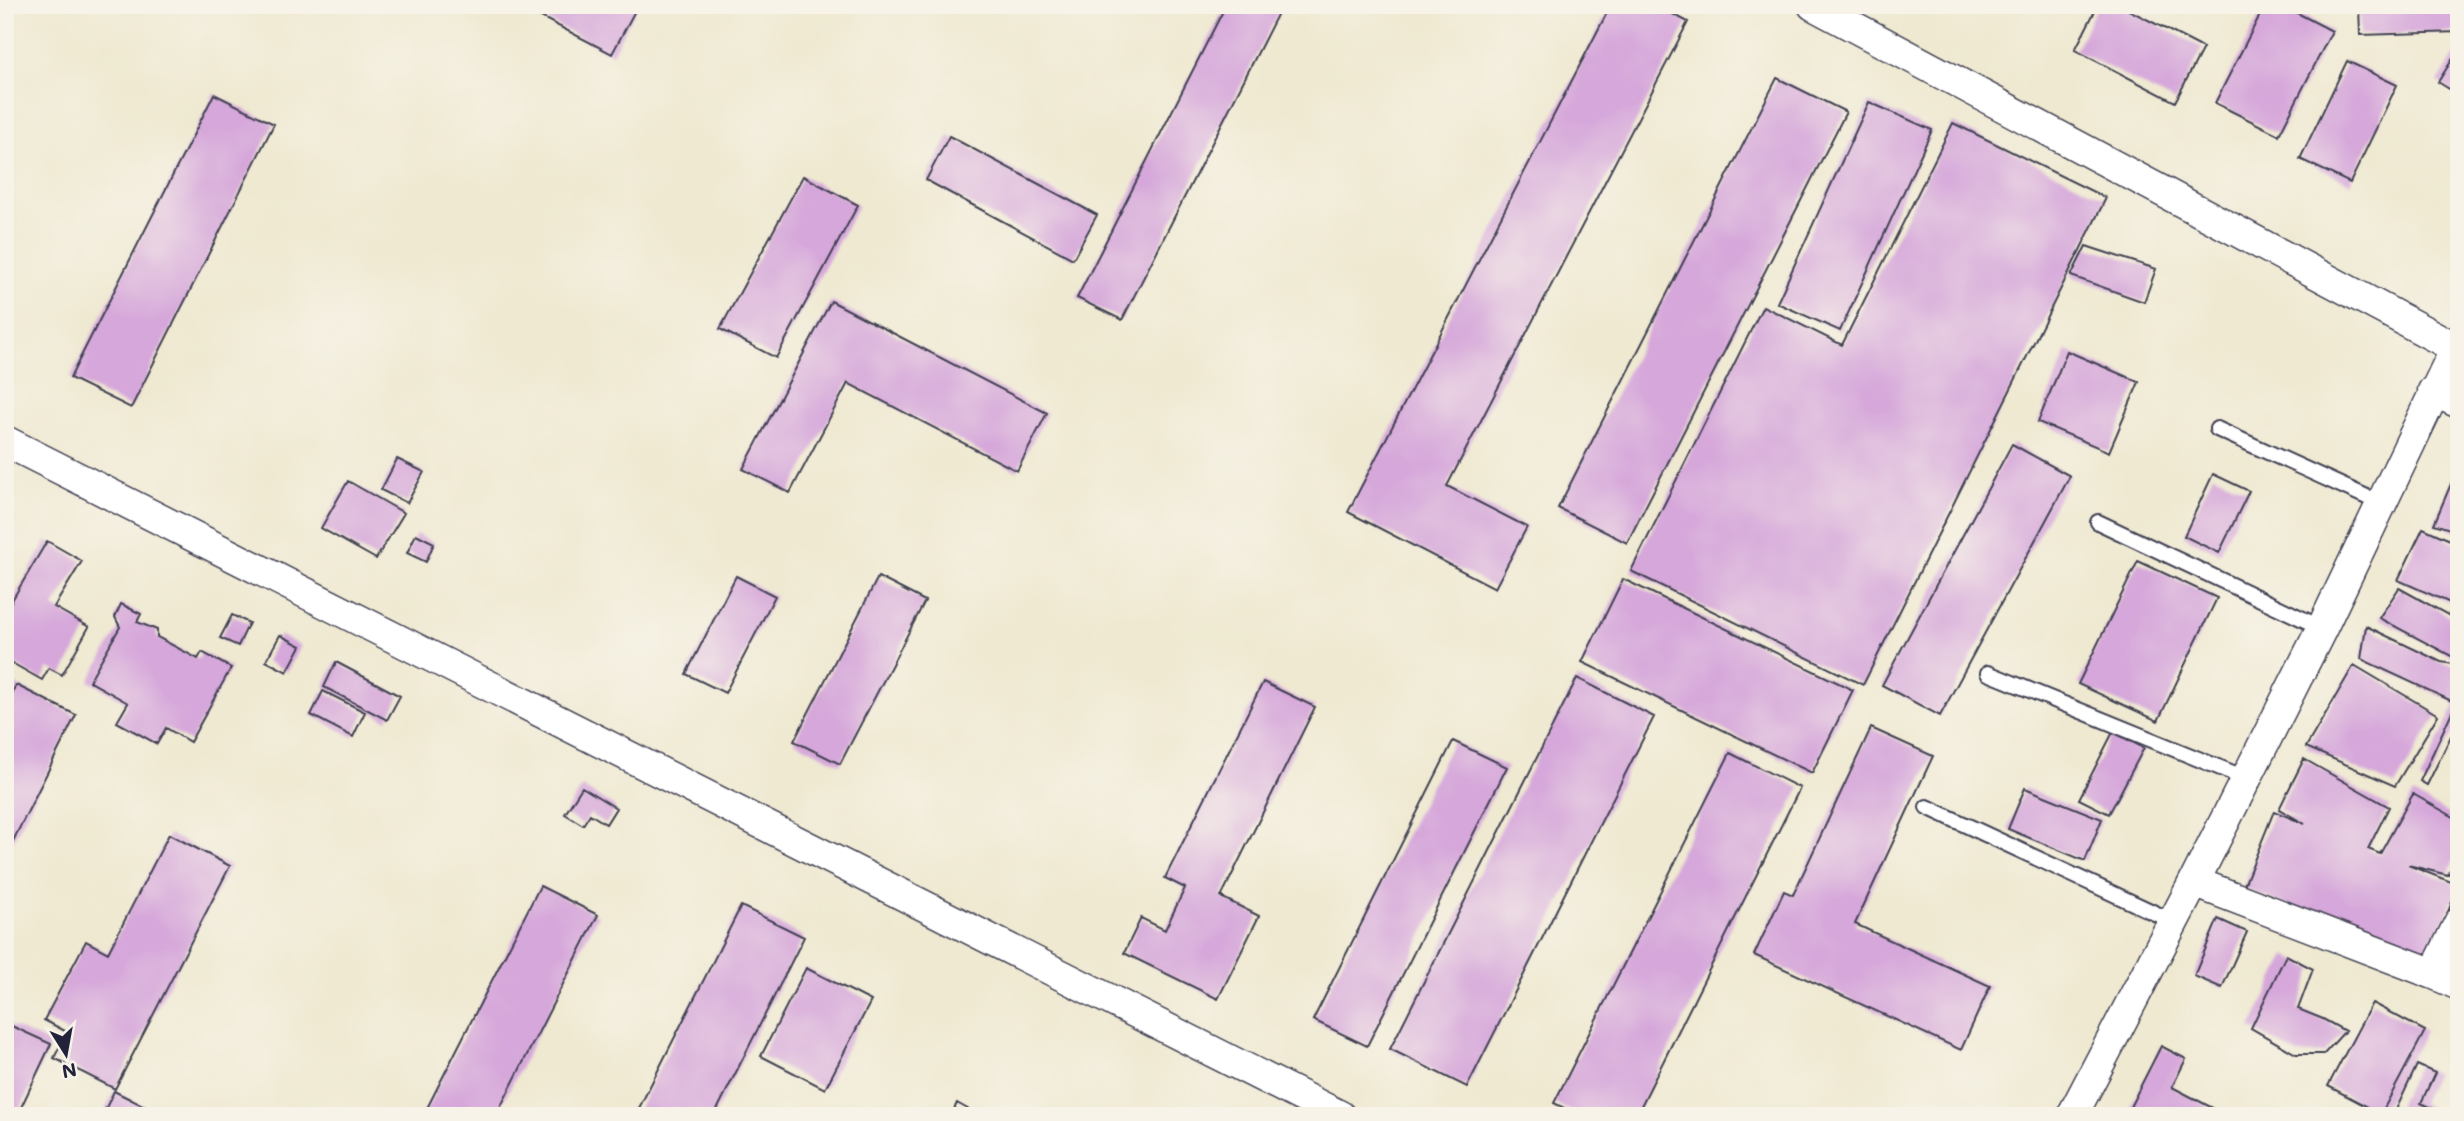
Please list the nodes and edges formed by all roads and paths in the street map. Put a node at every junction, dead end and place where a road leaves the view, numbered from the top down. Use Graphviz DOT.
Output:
graph roads {
  1 [pos="1813,5"];
  2 [pos="2457,344"];
  3 [pos="2446,397"];
  4 [pos="2217,429"];
  5 [pos="5,441"];
  6 [pos="2380,503"];
  7 [pos="2098,522"];
  8 [pos="2322,628"];
  9 [pos="1988,673"];
  10 [pos="2245,778"];
  11 [pos="1927,807"];
  12 [pos="2194,882"];
  13 [pos="2174,922"];
  14 [pos="2459,923"];
  15 [pos="2447,980"];
  16 [pos="1340,1116"];
  17 [pos="2072,1116"];
  1 -- 2 [label="street"];
  2 -- 3 [label="street"];
  3 -- 6 [label="street"];
  4 -- 6 [label="lane"];
  5 -- 16 [label="street"];
  6 -- 8 [label="street"];
  7 -- 8 [label="lane"];
  8 -- 10 [label="street"];
  9 -- 10 [label="lane"];
  10 -- 12 [label="street"];
  11 -- 13 [label="lane"];
  12 -- 13 [label="street"];
  12 -- 15 [label="street"];
  13 -- 17 [label="street"];
  14 -- 15 [label="street"];
}
